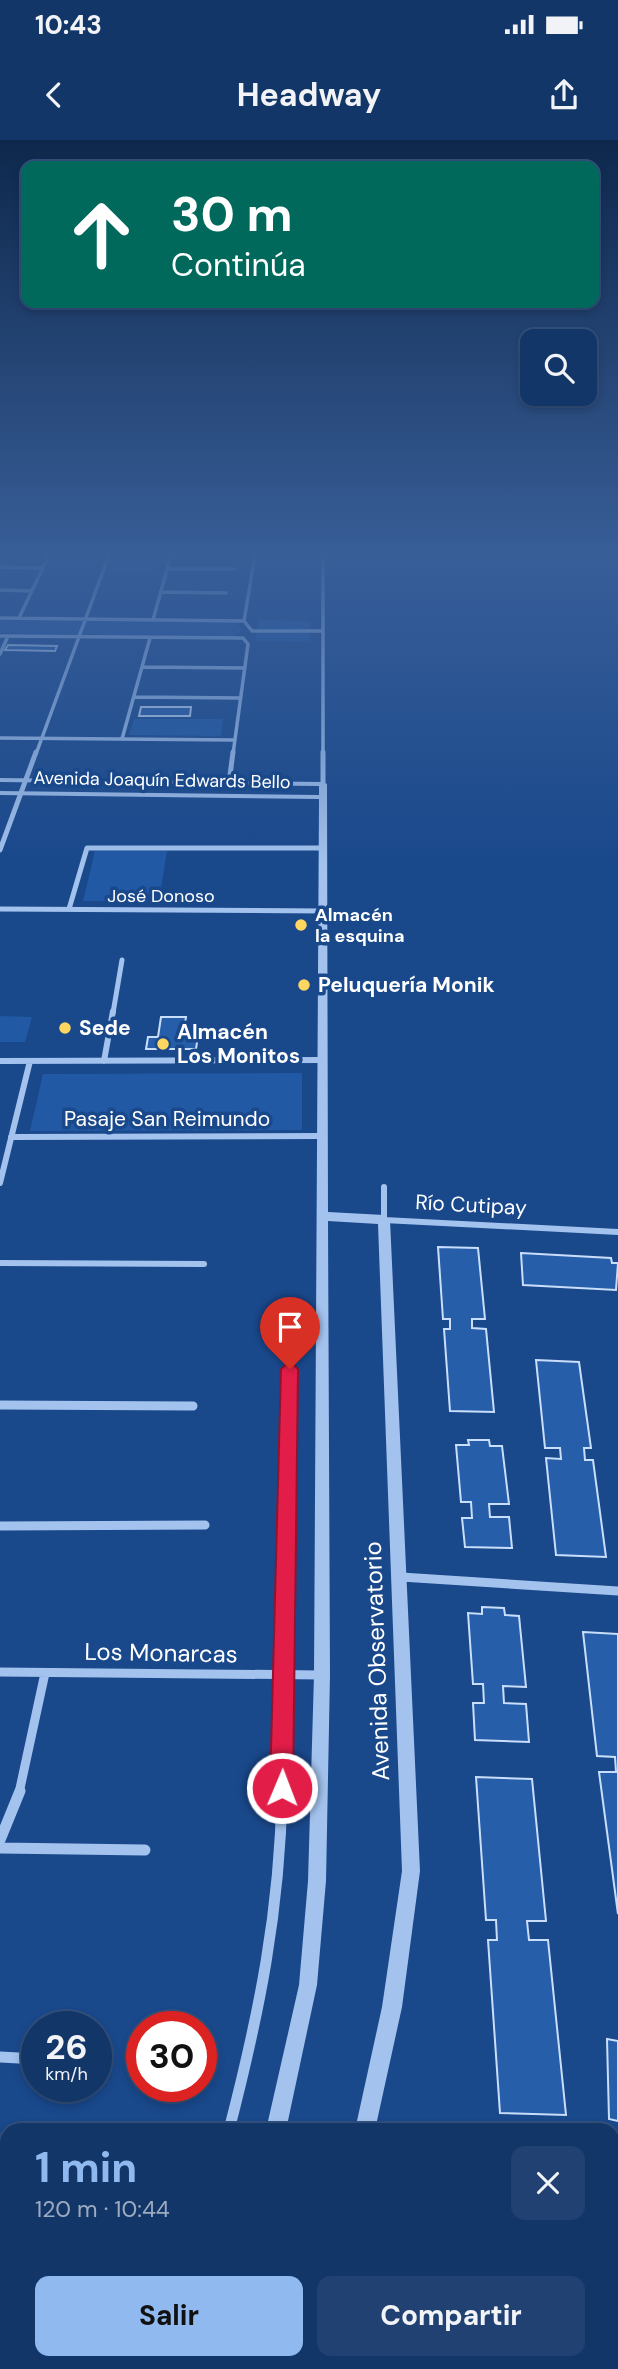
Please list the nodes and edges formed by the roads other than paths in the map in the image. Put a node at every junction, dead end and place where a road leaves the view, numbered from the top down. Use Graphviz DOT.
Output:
graph roads {
  1 [pos="71,659"];
  2 [pos="144,659"];
  3 [pos="246,659"];
  4 [pos="323,659"];
  5 [pos="142,667"];
  6 [pos="245,668"];
  7 [pos="134,697"];
  8 [pos="241,698"];
  9 [pos="0,737"];
  10 [pos="42,738"];
  11 [pos="122,739"];
  12 [pos="235,740"];
  13 [pos="0,780"];
  14 [pos="26,781"];
  15 [pos="229,783"];
  16 [pos="323,784"];
  17 [pos="0,793"];
  18 [pos="21,794"];
  19 [pos="323,797"];
  20 [pos="323,848"];
  21 [pos="0,849"];
  22 [pos="0,909"];
  23 [pos="69,909"];
  24 [pos="323,911"];
  25 [pos="122,960"];
  26 [pos="104,1060"];
  27 [pos="323,1060"];
  28 [pos="0,1061"];
  29 [pos="30,1061"];
  30 [pos="323,1136"];
  31 [pos="12,1137"];
  32 [pos="0,1184"];
  33 [pos="384,1186"];
  34 [pos="322,1216"];
  35 [pos="384,1220"];
  36 [pos="618,1232"];
  37 [pos="0,1263"];
  38 [pos="204,1264"];
  39 [pos="290,1369"];
  40 [pos="0,1405"];
  41 [pos="193,1406"];
  42 [pos="0,1525"];
  43 [pos="205,1525"];
  44 [pos="401,1577"];
  45 [pos="618,1591"];
  46 [pos="0,1672"];
  47 [pos="45,1673"];
  48 [pos="322,1675"];
  49 [pos="283,1676"];
  50 [pos="0,1840"];
  51 [pos="0,1848"];
  52 [pos="145,1850"];
  53 [pos="0,2057"];
  54 [pos="21,2058"];
  55 [pos="231,2123"];
  56 [pos="278,2123"];
  57 [pos="367,2123"];
  1 -- 10 [label="street"];
  2 -- 5 [label="street"];
  3 -- 6 [label="street"];
  4 -- 16 [label="street"];
  5 -- 6 [label="street"];
  5 -- 7 [label="street"];
  6 -- 8 [label="street"];
  7 -- 8 [label="street"];
  7 -- 11 [label="street"];
  8 -- 12 [label="street"];
  9 -- 10 [label="street"];
  10 -- 11 [label="street"];
  10 -- 14 [label="street"];
  11 -- 12 [label="street"];
  12 -- 15 [label="street"];
  13 -- 14 [label="street, Avenida Joaquín Edwards Bello"];
  14 -- 15 [label="street, Avenida Joaquín Edwards Bello"];
  14 -- 18 [label="street"];
  15 -- 16 [label="street, Avenida Joaquín Edwards Bello"];
  16 -- 19 [label="street"];
  17 -- 18 [label="street, Avenida Joaquín Edwards Bello"];
  18 -- 19 [label="street, Avenida Joaquín Edwards Bello"];
  18 -- 21 [label="street"];
  19 -- 20 [label="street"];
  20 -- 23 [label="street"];
  20 -- 24 [label="street"];
  22 -- 23 [label="street, José Donoso"];
  23 -- 24 [label="street, José Donoso"];
  24 -- 27 [label="street"];
  25 -- 26 [label="street"];
  26 -- 27 [label="street"];
  26 -- 29 [label="street"];
  27 -- 30 [label="street"];
  28 -- 29 [label="street"];
  29 -- 31 [label="street"];
  30 -- 31 [label="street, Pasaje San Reimundo"];
  30 -- 34 [label="street"];
  31 -- 32 [label="street"];
  33 -- 35 [label="street, Avenida Observatorio"];
  34 -- 35 [label="street, Río Cutipay"];
  34 -- 48 [label="street"];
  35 -- 36 [label="street, Río Cutipay"];
  35 -- 44 [label="street, Avenida Observatorio"];
  37 -- 38 [label="street"];
  39 -- 49 [label="street"];
  40 -- 41 [label="street"];
  42 -- 43 [label="street"];
  44 -- 45 [label="street"];
  44 -- 57 [label="street, Avenida Observatorio"];
  46 -- 47 [label="street, Los Monarcas"];
  47 -- 49 [label="street, Los Monarcas"];
  47 -- 50 [label="street"];
  48 -- 49 [label="street, Los Monarcas"];
  48 -- 56 [label="street"];
  49 -- 55 [label="street"];
  51 -- 52 [label="street"];
  53 -- 54 [label="street"];
}
